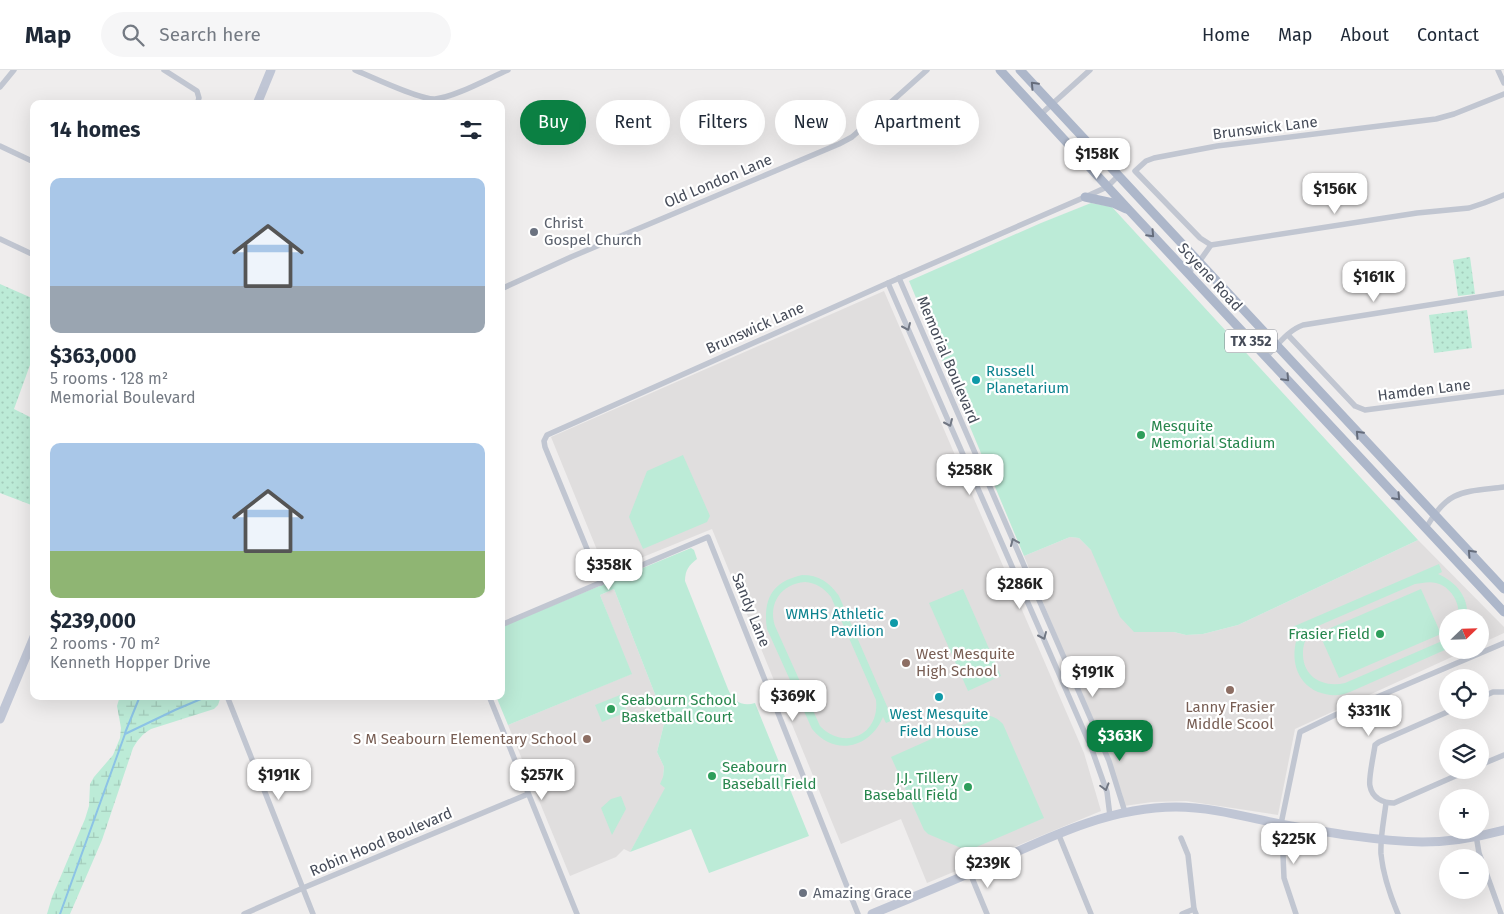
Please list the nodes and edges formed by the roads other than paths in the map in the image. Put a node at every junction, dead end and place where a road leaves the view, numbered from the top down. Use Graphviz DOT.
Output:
graph roads {
  1 [pos="14,70"];
  2 [pos="164,70"];
  3 [pos="271,70"];
  4 [pos="355,70"];
  5 [pos="508,70"];
  6 [pos="927,70"];
  7 [pos="1000,70"];
  8 [pos="1020,70"];
  9 [pos="1090,70"];
  10 [pos="1498,70"];
  11 [pos="1504,83"];
  12 [pos="0,87"];
  13 [pos="1504,94"];
  14 [pos="198,100"];
  15 [pos="259,100"];
  16 [pos="1052,105"];
  17 [pos="1040,115"];
  18 [pos="0,146"];
  19 [pos="30,160"];
  20 [pos="1118,176"];
  21 [pos="1107,186"];
  22 [pos="1504,195"];
  23 [pos="1085,197"];
  24 [pos="1129,210"];
  25 [pos="0,239"];
  26 [pos="1211,246"];
  27 [pos="30,253"];
  28 [pos="1199,262"];
  29 [pos="1188,272"];
  30 [pos="899,278"];
  31 [pos="888,283"];
  32 [pos="505,287"];
  33 [pos="1504,293"];
  34 [pos="1288,334"];
  35 [pos="1277,346"];
  36 [pos="1266,357"];
  37 [pos="1504,392"];
  38 [pos="1504,487"];
  39 [pos="1434,514"];
  40 [pos="1426,528"];
  41 [pos="601,583"];
  42 [pos="1504,588"];
  43 [pos="1502,606"];
  44 [pos="505,623"];
  45 [pos="1504,643"];
  46 [pos="30,647"];
  47 [pos="1504,692"];
  48 [pos="1489,694"];
  49 [pos="228,700"];
  50 [pos="491,700"];
  51 [pos="1439,716"];
  52 [pos="0,720"];
  53 [pos="1504,755"];
  54 [pos="1489,761"];
  55 [pos="1449,779"];
  56 [pos="528,794"];
  57 [pos="1386,803"];
  58 [pos="1125,812"];
  59 [pos="1110,816"];
  60 [pos="1504,823"];
  61 [pos="1281,824"];
  62 [pos="1489,830"];
  63 [pos="1504,830"];
  64 [pos="1058,833"];
  65 [pos="1489,833"];
  66 [pos="1181,838"];
  67 [pos="1381,839"];
  68 [pos="1459,839"];
  69 [pos="1479,839"];
  70 [pos="970,873"];
  71 [pos="303,888"];
  72 [pos="1195,912"];
  73 [pos="244,914"];
  74 [pos="313,914"];
  75 [pos="577,914"];
  76 [pos="858,914"];
  77 [pos="872,914"];
  78 [pos="987,914"];
  79 [pos="1091,914"];
  80 [pos="1182,914"];
  81 [pos="1296,914"];
  82 [pos="1398,914"];
  83 [pos="1501,914"];
  1 -- 12 [label="street"];
  2 -- 14 [label="street"];
  3 -- 15 [label="main road"];
  4 -- 5 [label="street"];
  6 -- 32 [label="street, Old London Lane"];
  7 -- 17 [label="main road, Scyene Road / TX 352"];
  16 -- 8 [label="main road, Scyene Road / TX 352, one-way"];
  9 -- 16 [label="street"];
  10 -- 11 [label="street"];
  13 -- 26 [label="street, Brunswick Lane"];
  16 -- 17 [label="street"];
  16 -- 20 [label="main road, Scyene Road / TX 352"];
  17 -- 21 [label="main road, Scyene Road / TX 352"];
  18 -- 19 [label="street"];
  20 -- 21 [label="street, Brunswick Lane"];
  20 -- 28 [label="main road, Scyene Road / TX 352"];
  21 -- 23 [label="street, Brunswick Lane"];
  21 -- 24 [label="main road, Scyene Road / TX 352"];
  22 -- 26 [label="street"];
  23 -- 24 [label="main road"];
  23 -- 30 [label="street, Brunswick Lane"];
  24 -- 29 [label="main road, Scyene Road / TX 352, one-way"];
  25 -- 27 [label="street"];
  26 -- 28 [label="street"];
  28 -- 29 [label="street"];
  28 -- 35 [label="main road, Scyene Road / TX 352"];
  29 -- 36 [label="main road, Scyene Road / TX 352"];
  30 -- 31 [label="street, Brunswick Lane"];
  58 -- 30 [label="street, Memorial Boulevard, one-way"];
  31 -- 41 [label="street, Brunswick Lane"];
  31 -- 59 [label="street, Memorial Boulevard, one-way"];
  33 -- 34 [label="street"];
  34 -- 35 [label="street"];
  34 -- 37 [label="street, Hamden Lane"];
  35 -- 36 [label="street"];
  39 -- 35 [label="main road, Scyene Road / TX 352, one-way"];
  36 -- 40 [label="main road, Scyene Road / TX 352, one-way"];
  38 -- 39 [label="street"];
  39 -- 40 [label="street"];
  42 -- 39 [label="main road, Scyene Road / TX 352, one-way"];
  40 -- 43 [label="main road, Scyene Road / TX 352"];
  41 -- 44 [label="street"];
  41 -- 76 [label="street, Sandy Lane"];
  45 -- 61 [label="street"];
  46 -- 52 [label="main road"];
  47 -- 48 [label="street"];
  49 -- 71 [label="street"];
  50 -- 56 [label="street"];
  51 -- 57 [label="street"];
  53 -- 54 [label="street"];
  55 -- 57 [label="street"];
  56 -- 71 [label="street, Robin Hood Boulevard"];
  56 -- 75 [label="street"];
  57 -- 67 [label="street"];
  58 -- 59 [label="main road"];
  58 -- 61 [label="main road"];
  59 -- 64 [label="main road"];
  60 -- 62 [label="main road"];
  61 -- 67 [label="main road"];
  61 -- 81 [label="street"];
  63 -- 65 [label="main road"];
  64 -- 70 [label="main road"];
  64 -- 79 [label="street"];
  66 -- 72 [label="street"];
  67 -- 68 [label="main road"];
  67 -- 82 [label="street"];
  69 -- 83 [label="street"];
  70 -- 77 [label="main road"];
  70 -- 78 [label="street"];
  71 -- 73 [label="street, Robin Hood Boulevard"];
  71 -- 74 [label="street"];
  72 -- 80 [label="street"];
}
